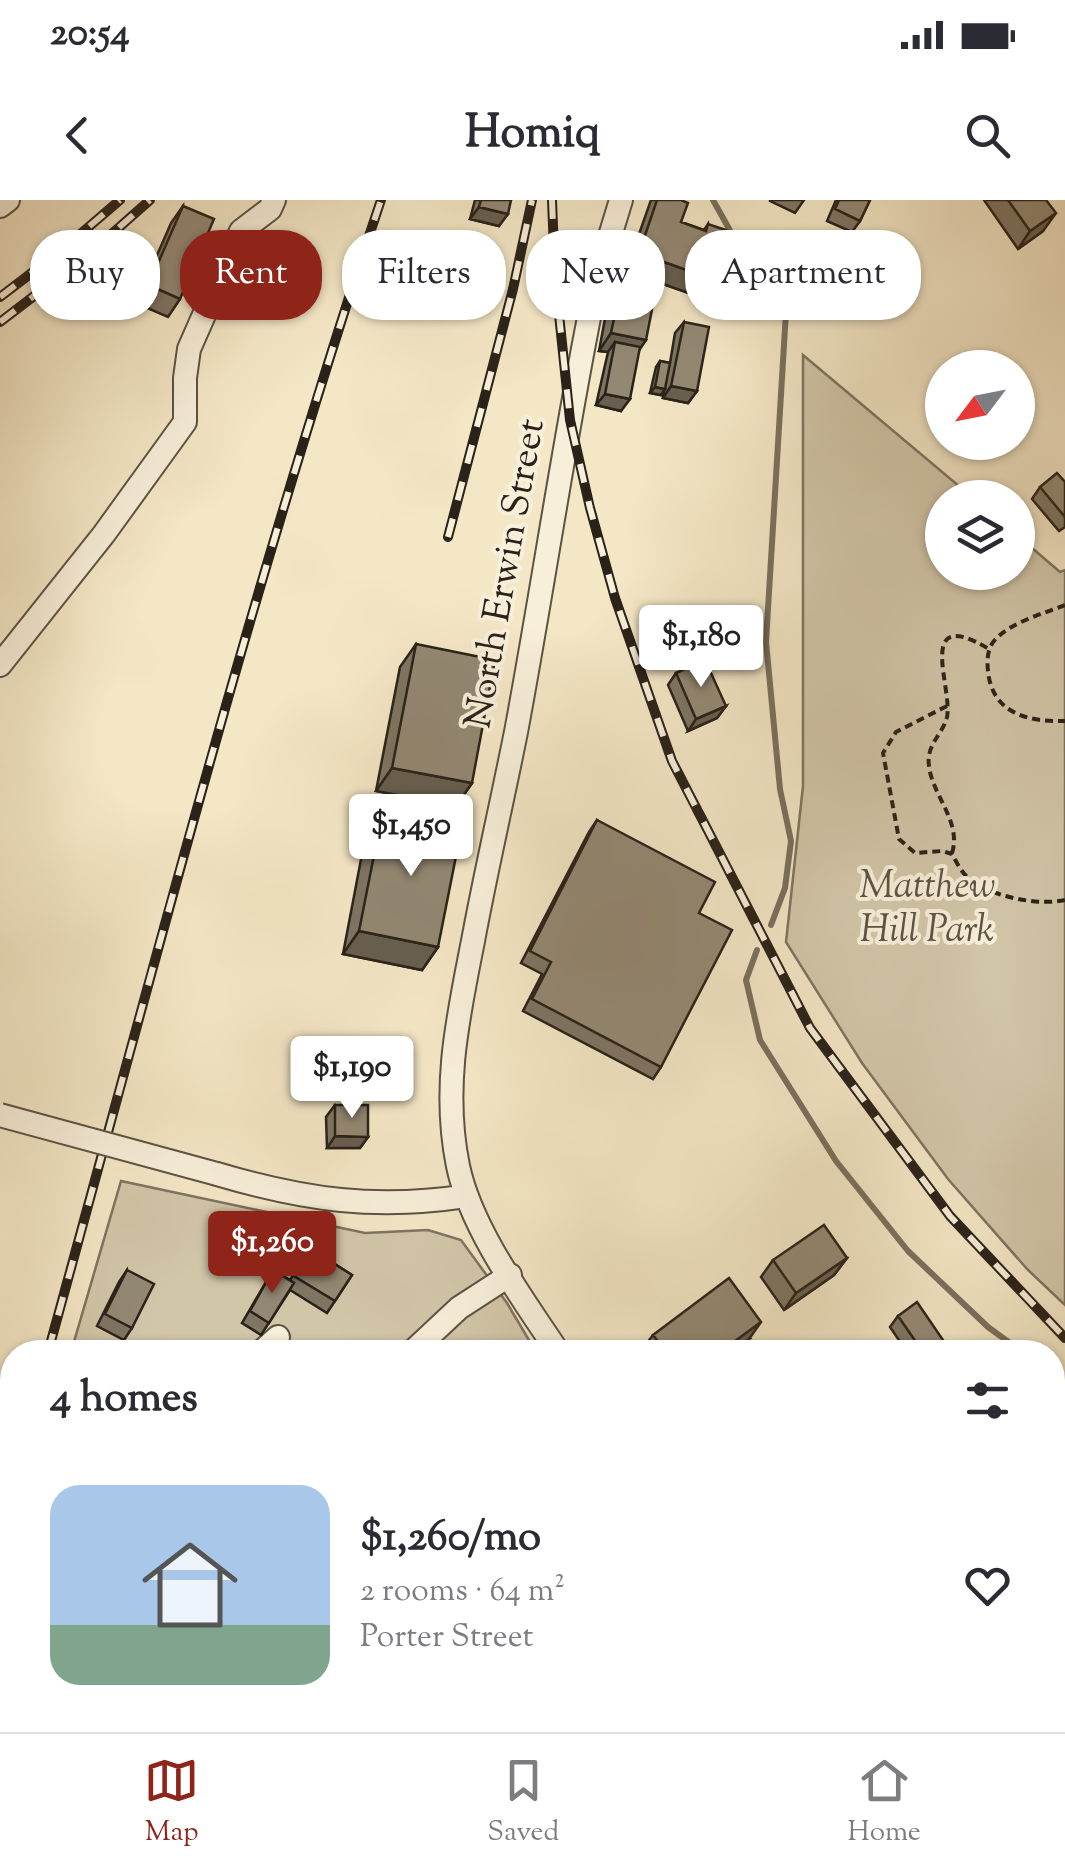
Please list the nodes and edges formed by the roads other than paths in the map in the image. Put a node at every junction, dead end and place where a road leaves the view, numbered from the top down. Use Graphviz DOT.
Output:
graph roads {
  1 [pos="8,200"];
  2 [pos="274,200"];
  3 [pos="621,200"];
  4 [pos="0,206"];
  5 [pos="0,665"];
  6 [pos="0,1116"];
  7 [pos="467,1196"];
  8 [pos="510,1274"];
  9 [pos="425,1340"];
  10 [pos="551,1340"];
  1 -- 4 [label="street"];
  2 -- 5 [label="street"];
  3 -- 7 [label="street, North Erwin Street"];
  6 -- 7 [label="street, bridge"];
  7 -- 8 [label="street, North Erwin Street"];
  8 -- 9 [label="street"];
  8 -- 10 [label="street, North Erwin Street"];
}
